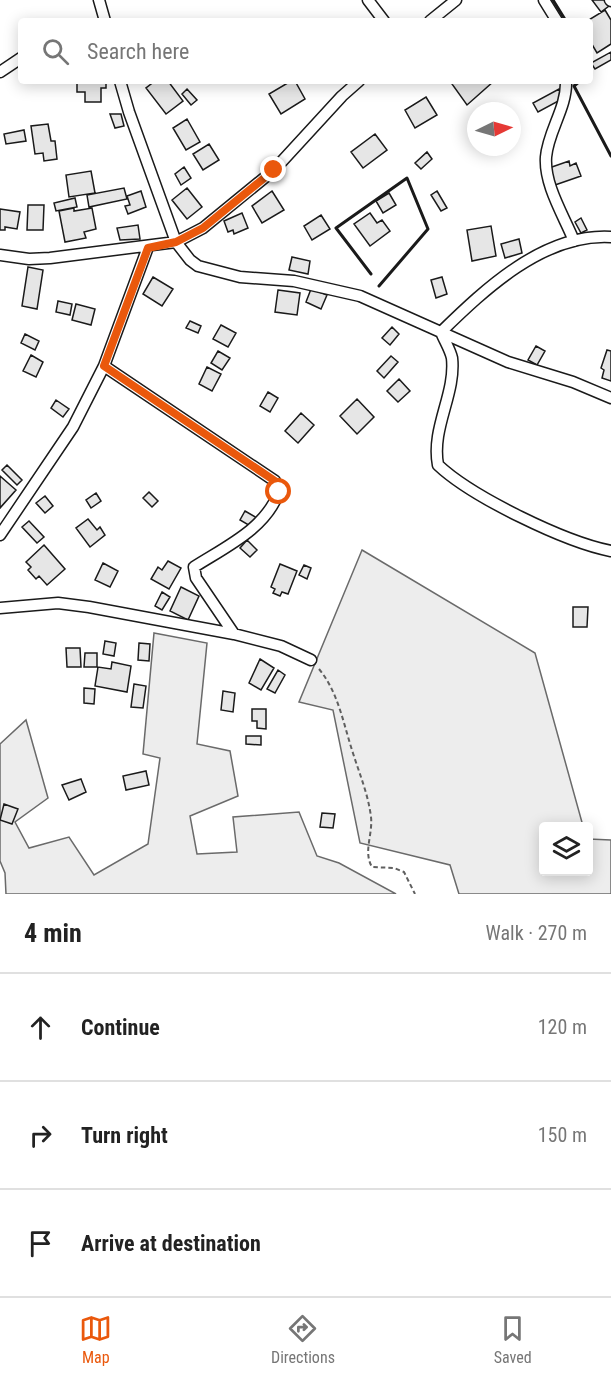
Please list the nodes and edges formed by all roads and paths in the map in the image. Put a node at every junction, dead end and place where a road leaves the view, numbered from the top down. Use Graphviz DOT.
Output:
graph roads {
  1 [pos="99,0"];
  2 [pos="368,0"];
  3 [pos="456,0"];
  4 [pos="544,0"];
  5 [pos="104,18"];
  6 [pos="382,18"];
  7 [pos="434,18"];
  8 [pos="555,18"];
  9 [pos="18,60"];
  10 [pos="0,72"];
  11 [pos="121,84"];
  12 [pos="356,84"];
  13 [pos="566,84"];
  14 [pos="611,237"];
  15 [pos="574,241"];
  16 [pos="176,242"];
  17 [pos="148,248"];
  18 [pos="0,255"];
  19 [pos="441,332"];
  20 [pos="104,366"];
  21 [pos="611,398"];
  22 [pos="0,535"];
  23 [pos="611,551"];
  24 [pos="0,608"];
  25 [pos="234,634"];
  26 [pos="311,660"];
  27 [pos="415,894"];
  1 -- 5 [label="street"];
  2 -- 6 [label="street"];
  3 -- 7 [label="street"];
  4 -- 8 [label="street"];
  9 -- 10 [label="street"];
  11 -- 16 [label="street"];
  12 -- 16 [label="street"];
  13 -- 15 [label="street"];
  14 -- 15 [label="street"];
  15 -- 19 [label="street"];
  16 -- 17 [label="street"];
  16 -- 19 [label="street"];
  17 -- 18 [label="street"];
  17 -- 20 [label="street"];
  19 -- 21 [label="street"];
  19 -- 23 [label="street"];
  20 -- 22 [label="street"];
  20 -- 25 [label="street"];
  24 -- 25 [label="street"];
  25 -- 26 [label="street"];
  26 -- 27 [label="path"];
}
